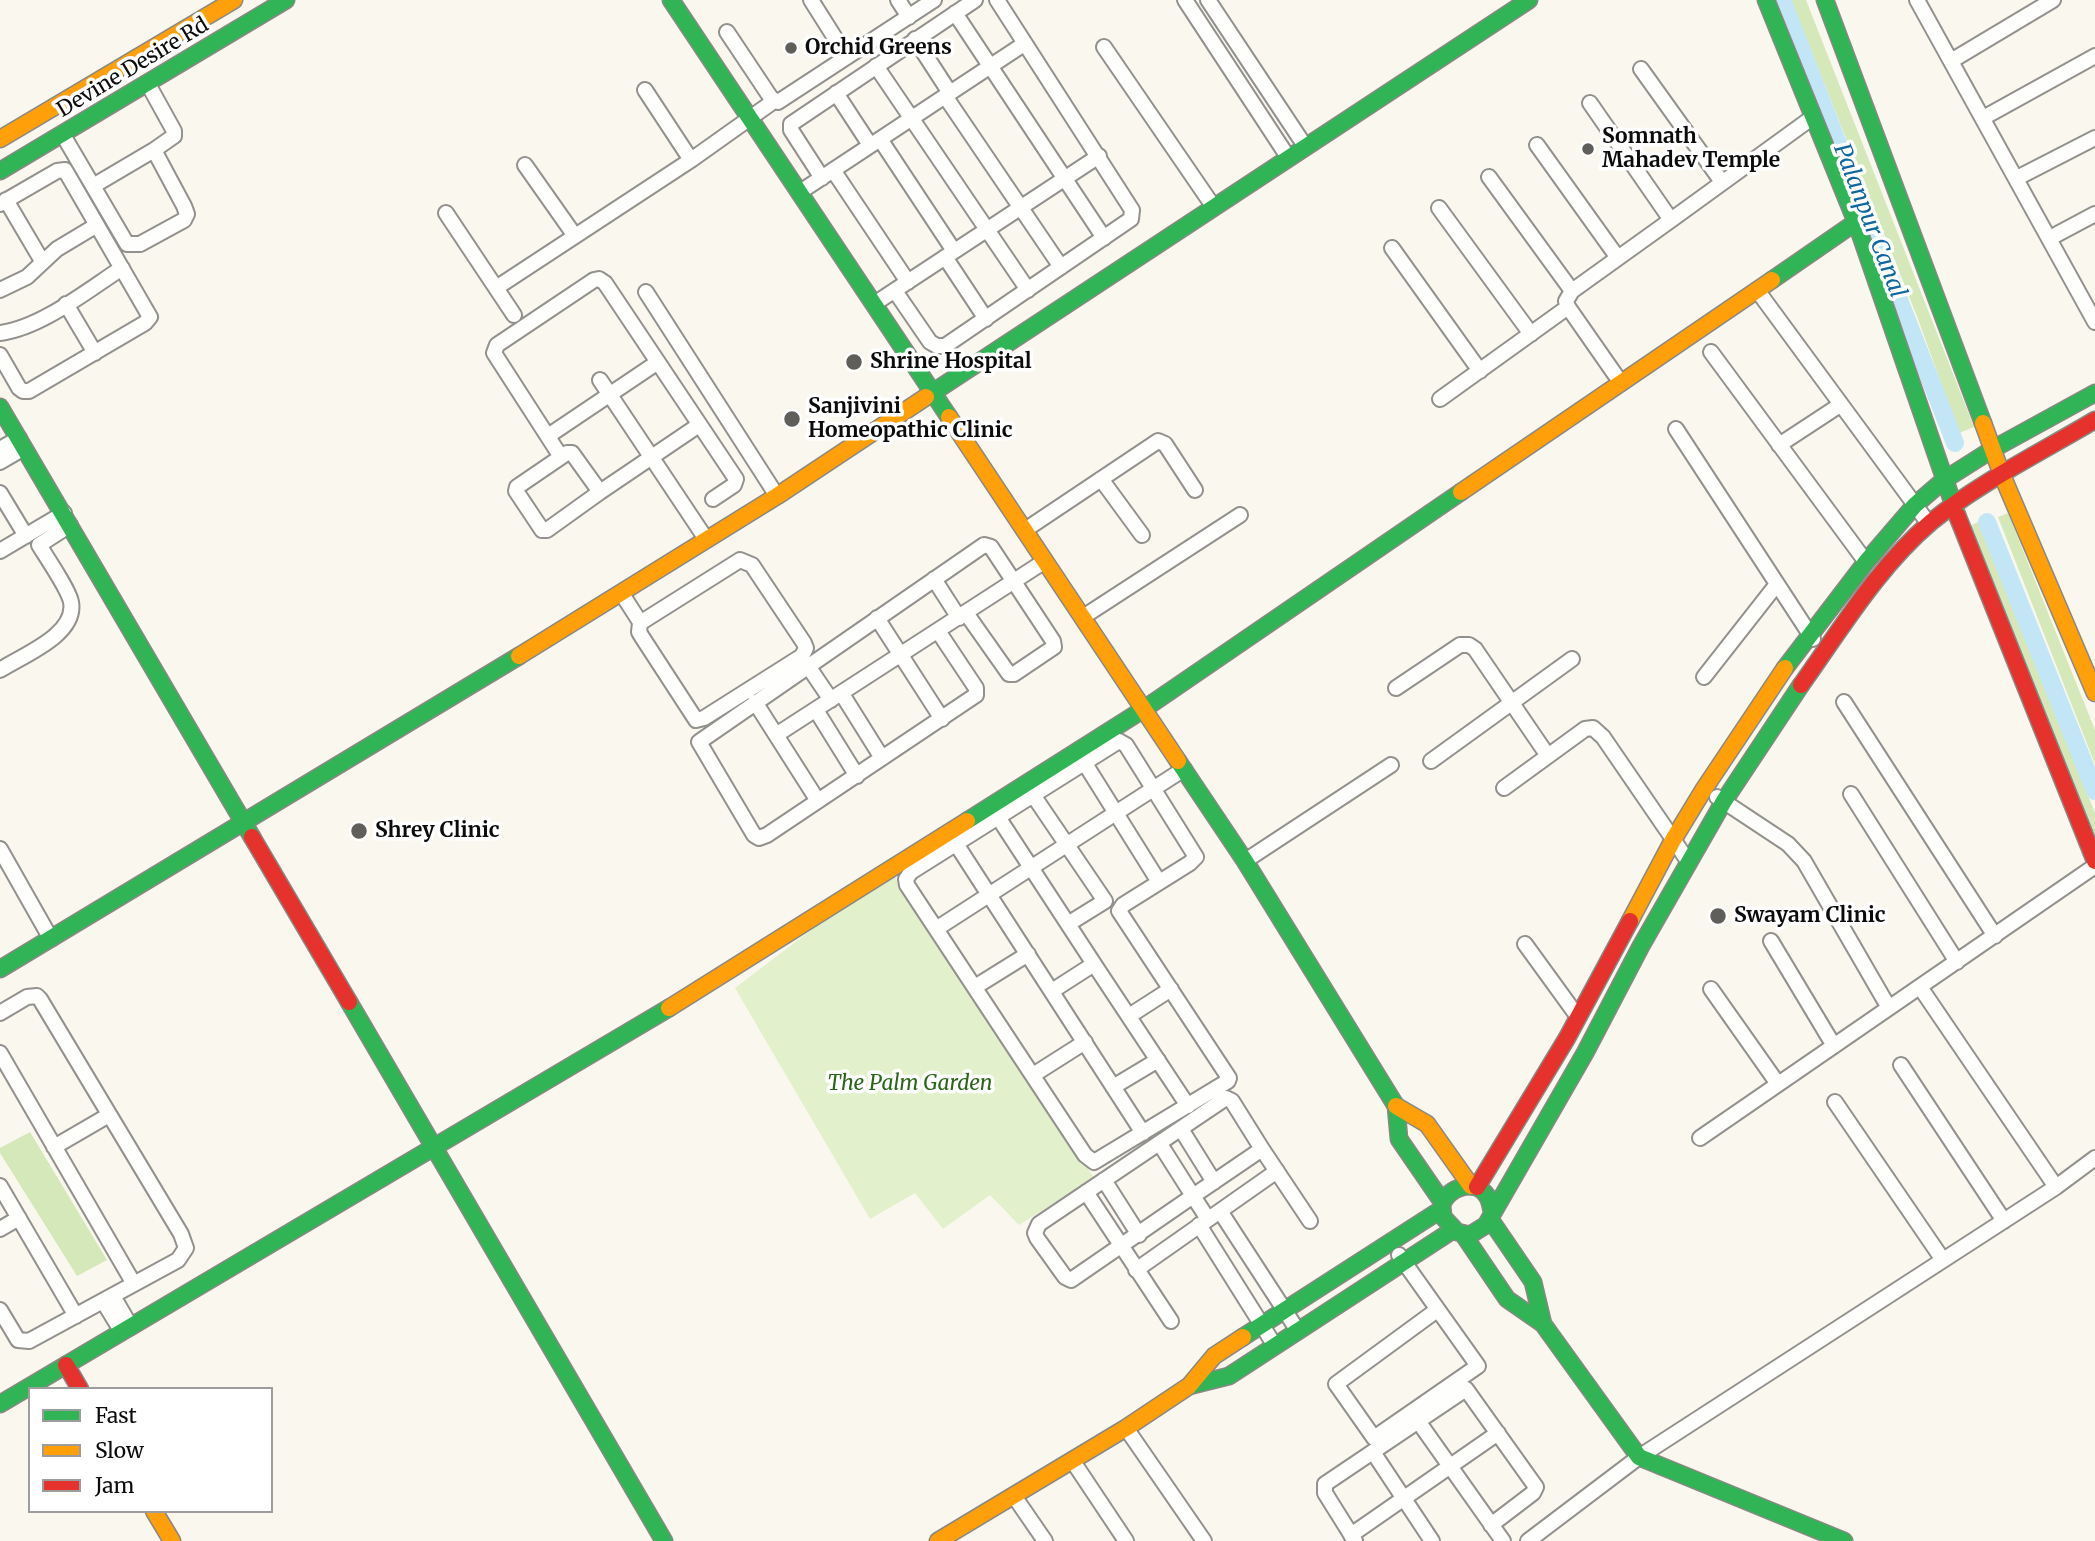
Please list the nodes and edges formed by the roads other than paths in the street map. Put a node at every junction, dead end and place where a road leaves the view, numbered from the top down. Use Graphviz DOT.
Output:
graph roads {
  1 [pos="234,0"];
  2 [pos="286,0"];
  3 [pos="671,0"];
  4 [pos="811,0"];
  5 [pos="898,0"];
  6 [pos="934,0"];
  7 [pos="975,0"];
  8 [pos="997,0"];
  9 [pos="1208,0"];
  10 [pos="1529,0"];
  11 [pos="1766,0"];
  12 [pos="1825,0"];
  13 [pos="1917,0"];
  14 [pos="2053,0"];
  15 [pos="1190,2"];
  16 [pos="955,13"];
  17 [pos="909,16"];
  18 [pos="727,32"];
  19 [pos="915,39"];
  20 [pos="1024,44"];
  21 [pos="1104,47"];
  22 [pos="2095,56"];
  23 [pos="847,58"];
  24 [pos="1951,61"];
  25 [pos="876,66"];
  26 [pos="990,66"];
  27 [pos="1641,69"];
  28 [pos="148,84"];
  29 [pos="645,90"];
  30 [pos="836,93"];
  31 [pos="948,94"];
  32 [pos="774,101"];
  33 [pos="1590,103"];
  34 [pos="1813,117"];
  35 [pos="911,118"];
  36 [pos="1983,118"];
  37 [pos="751,119"];
  38 [pos="63,135"];
  39 [pos="2095,138"];
  40 [pos="0,139"];
  41 [pos="875,142"];
  42 [pos="1537,145"];
  43 [pos="1305,146"];
  44 [pos="155,150"];
  45 [pos="1099,156"];
  46 [pos="1288,157"];
  47 [pos="691,160"];
  48 [pos="526,165"];
  49 [pos="0,171"];
  50 [pos="828,174"];
  51 [pos="1489,177"];
  52 [pos="2017,178"];
  53 [pos="1064,179"];
  54 [pos="1722,182"];
  55 [pos="93,186"];
  56 [pos="800,192"];
  57 [pos="3,202"];
  58 [pos="1213,206"];
  59 [pos="1020,208"];
  60 [pos="1439,208"];
  61 [pos="446,213"];
  62 [pos="2095,214"];
  63 [pos="1671,220"];
  64 [pos="1856,222"];
  65 [pos="97,225"];
  66 [pos="988,229"];
  67 [pos="575,236"];
  68 [pos="1104,238"];
  69 [pos="2050,238"];
  70 [pos="1392,248"];
  71 [pos="949,254"];
  72 [pos="1618,257"];
  73 [pos="42,261"];
  74 [pos="1061,267"];
  75 [pos="122,268"];
  76 [pos="908,282"];
  77 [pos="496,288"];
  78 [pos="0,290"];
  79 [pos="895,290"];
  80 [pos="1028,290"];
  81 [pos="1757,290"];
  82 [pos="1572,291"];
  83 [pos="646,292"];
  84 [pos="2090,296"];
  85 [pos="66,304"];
  86 [pos="874,304"];
  87 [pos="1567,307"];
  88 [pos="514,315"];
  89 [pos="986,319"];
  90 [pos="2095,322"];
  91 [pos="0,333"];
  92 [pos="1531,334"];
  93 [pos="1711,352"];
  94 [pos="95,353"];
  95 [pos="0,355"];
  96 [pos="658,362"];
  97 [pos="1480,371"];
  98 [pos="600,380"];
  99 [pos="1621,383"];
  100 [pos="933,393"];
  101 [pos="2095,393"];
  102 [pos="609,394"];
  103 [pos="1440,399"];
  104 [pos="1840,405"];
  105 [pos="0,407"];
  106 [pos="2095,420"];
  107 [pos="699,425"];
  108 [pos="1676,429"];
  109 [pos="548,436"];
  110 [pos="21,443"];
  111 [pos="1779,445"];
  112 [pos="0,449"];
  113 [pos="1993,449"];
  114 [pos="561,457"];
  115 [pos="650,457"];
  116 [pos="0,462"];
  117 [pos="2002,475"];
  118 [pos="1101,479"];
  119 [pos="1944,480"];
  120 [pos="1195,490"];
  121 [pos="600,492"];
  122 [pos="0,493"];
  123 [pos="777,496"];
  124 [pos="713,499"];
  125 [pos="1914,505"];
  126 [pos="1953,505"];
  127 [pos="1240,515"];
  128 [pos="67,519"];
  129 [pos="1928,524"];
  130 [pos="1025,530"];
  131 [pos="26,536"];
  132 [pos="1142,536"];
  133 [pos="706,540"];
  134 [pos="0,551"];
  135 [pos="1045,561"];
  136 [pos="1866,562"];
  137 [pos="934,579"];
  138 [pos="1014,582"];
  139 [pos="1777,584"];
  140 [pos="622,594"];
  141 [pos="963,615"];
  142 [pos="1083,617"];
  143 [pos="877,618"];
  144 [pos="640,622"];
  145 [pos="938,631"];
  146 [pos="1810,634"];
  147 [pos="1823,654"];
  148 [pos="901,655"];
  149 [pos="1572,659"];
  150 [pos="808,666"];
  151 [pos="0,670"];
  152 [pos="1704,677"];
  153 [pos="1396,688"];
  154 [pos="2095,693"];
  155 [pos="836,697"];
  156 [pos="755,702"];
  157 [pos="1844,702"];
  158 [pos="1512,704"];
  159 [pos="1144,709"];
  160 [pos="816,710"];
  161 [pos="943,719"];
  162 [pos="1747,727"];
  163 [pos="776,735"];
  164 [pos="1764,740"];
  165 [pos="1548,756"];
  166 [pos="882,758"];
  167 [pos="1431,761"];
  168 [pos="1084,762"];
  169 [pos="1391,765"];
  170 [pos="1184,769"];
  171 [pos="857,776"];
  172 [pos="1504,788"];
  173 [pos="1153,789"];
  174 [pos="1704,789"];
  175 [pos="1850,794"];
  176 [pos="1033,795"];
  177 [pos="1724,800"];
  178 [pos="818,801"];
  179 [pos="1116,814"];
  180 [pos="999,817"];
  181 [pos="244,824"];
  182 [pos="953,838"];
  183 [pos="1674,840"];
  184 [pos="1068,846"];
  185 [pos="0,849"];
  186 [pos="1245,860"];
  187 [pos="1688,861"];
  188 [pos="2095,864"];
  189 [pos="1032,868"];
  190 [pos="1159,882"];
  191 [pos="991,895"];
  192 [pos="1105,901"];
  193 [pos="1119,911"];
  194 [pos="1068,924"];
  195 [pos="936,929"];
  196 [pos="1623,935"];
  197 [pos="1995,936"];
  198 [pos="51,939"];
  199 [pos="1771,941"];
  200 [pos="1525,944"];
  201 [pos="1641,946"];
  202 [pos="1028,954"];
  203 [pos="1957,962"];
  204 [pos="1094,964"];
  205 [pos="0,969"];
  206 [pos="975,987"];
  207 [pos="1920,987"];
  208 [pos="1171,989"];
  209 [pos="1711,989"];
  210 [pos="1052,991"];
  211 [pos="1889,1008"];
  212 [pos="0,1013"];
  213 [pos="1129,1016"];
  214 [pos="1578,1017"];
  215 [pos="1567,1038"];
  216 [pos="1085,1042"];
  217 [pos="1834,1046"];
  218 [pos="0,1053"];
  219 [pos="1585,1053"];
  220 [pos="1157,1060"];
  221 [pos="1901,1065"];
  222 [pos="1032,1075"];
  223 [pos="1778,1084"];
  224 [pos="1113,1087"];
  225 [pos="1835,1101"];
  226 [pos="1188,1106"];
  227 [pos="1396,1106"];
  228 [pos="110,1115"];
  229 [pos="1181,1129"];
  230 [pos="1143,1133"];
  231 [pos="1700,1138"];
  232 [pos="1160,1144"];
  233 [pos="54,1147"];
  234 [pos="433,1148"];
  235 [pos="1262,1149"];
  236 [pos="2095,1158"];
  237 [pos="1277,1171"];
  238 [pos="1104,1180"];
  239 [pos="1214,1182"];
  240 [pos="0,1186"];
  241 [pos="1474,1186"];
  242 [pos="2056,1187"];
  243 [pos="1086,1192"];
  244 [pos="1194,1196"];
  245 [pos="1443,1206"];
  246 [pos="1491,1215"];
  247 [pos="19,1218"];
  248 [pos="1209,1218"];
  249 [pos="1310,1221"];
  250 [pos="2004,1221"];
  251 [pos="0,1229"];
  252 [pos="1458,1232"];
  253 [pos="1139,1235"];
  254 [pos="1391,1242"];
  255 [pos="1121,1247"];
  256 [pos="1251,1259"];
  257 [pos="1943,1260"];
  258 [pos="1403,1261"];
  259 [pos="1136,1270"];
  260 [pos="1230,1273"];
  261 [pos="134,1284"];
  262 [pos="108,1298"];
  263 [pos="0,1310"];
  264 [pos="1284,1310"];
  265 [pos="1437,1310"];
  266 [pos="76,1316"];
  267 [pos="1171,1321"];
  268 [pos="1543,1324"];
  269 [pos="1262,1325"];
  270 [pos="127,1329"];
  271 [pos="1298,1331"];
  272 [pos="1275,1346"];
  273 [pos="66,1365"];
  274 [pos="1189,1386"];
  275 [pos="28,1387"];
  276 [pos="29,1387"];
  277 [pos="79,1387"];
  278 [pos="0,1404"];
  279 [pos="1418,1421"];
  280 [pos="1126,1428"];
  281 [pos="1498,1433"];
  282 [pos="1373,1452"];
  283 [pos="1639,1457"];
  284 [pos="1072,1460"];
  285 [pos="1450,1467"];
  286 [pos="1014,1496"];
  287 [pos="1403,1499"];
  288 [pos="155,1513"];
  289 [pos="1491,1525"];
  290 [pos="961,1527"];
  291 [pos="1353,1538"];
  292 [pos="172,1541"];
  293 [pos="664,1541"];
  294 [pos="938,1541"];
  295 [pos="972,1541"];
  296 [pos="1045,1541"];
  297 [pos="1126,1541"];
  298 [pos="1204,1541"];
  299 [pos="1432,1541"];
  300 [pos="1503,1541"];
  301 [pos="1528,1541"];
  302 [pos="1844,1541"];
  1 -- 40 [label="street, Devine Desire Rd"];
  2 -- 28 [label="street, Devine Desire Rd"];
  3 -- 37 [label="street"];
  4 -- 23 [label="street"];
  5 -- 17 [label="street"];
  6 -- 17 [label="street"];
  7 -- 16 [label="street"];
  8 -- 20 [label="street"];
  9 -- 43 [label="street"];
  10 -- 43 [label="street"];
  11 -- 34 [label="street"];
  12 -- 113 [label="street"];
  13 -- 24 [label="street"];
  14 -- 24 [label="street"];
  15 -- 46 [label="street"];
  16 -- 19 [label="street"];
  16 -- 26 [label="street"];
  17 -- 23 [label="street"];
  18 -- 32 [label="street"];
  19 -- 25 [label="street"];
  19 -- 31 [label="street"];
  20 -- 26 [label="street"];
  20 -- 45 [label="street"];
  21 -- 58 [label="street"];
  22 -- 36 [label="street"];
  23 -- 32 [label="street"];
  24 -- 36 [label="street"];
  25 -- 30 [label="street"];
  25 -- 35 [label="street"];
  26 -- 31 [label="street"];
  26 -- 53 [label="street"];
  27 -- 54 [label="street"];
  28 -- 38 [label="street, Devine Desire Rd"];
  28 -- 44 [label="street"];
  29 -- 47 [label="street"];
  30 -- 41 [label="street"];
  30 -- 50 [label="street"];
  31 -- 35 [label="street"];
  31 -- 59 [label="street"];
  32 -- 37 [label="street"];
  33 -- 63 [label="street"];
  34 -- 54 [label="street"];
  34 -- 64 [label="street"];
  35 -- 41 [label="street"];
  35 -- 66 [label="street"];
  36 -- 52 [label="street"];
  37 -- 47 [label="street"];
  37 -- 56 [label="street"];
  38 -- 49 [label="street, Devine Desire Rd"];
  38 -- 55 [label="street"];
  39 -- 52 [label="street"];
  41 -- 50 [label="street"];
  41 -- 71 [label="street"];
  42 -- 72 [label="street"];
  43 -- 46 [label="street"];
  44 -- 55 [label="street"];
  44 -- 55 [label="street"];
  45 -- 53 [label="street"];
  45 -- 68 [label="street"];
  46 -- 58 [label="street"];
  47 -- 67 [label="street"];
  48 -- 67 [label="street"];
  50 -- 56 [label="street"];
  50 -- 76 [label="street"];
  51 -- 82 [label="street"];
  52 -- 69 [label="street"];
  53 -- 59 [label="street"];
  53 -- 68 [label="street"];
  54 -- 63 [label="street"];
  56 -- 86 [label="street"];
  57 -- 65 [label="street"];
  57 -- 73 [label="street"];
  58 -- 100 [label="street"];
  59 -- 66 [label="street"];
  59 -- 74 [label="street"];
  60 -- 92 [label="street"];
  61 -- 77 [label="street"];
  62 -- 69 [label="street"];
  63 -- 72 [label="street"];
  64 -- 81 [label="street"];
  64 -- 119 [label="street"];
  65 -- 73 [label="street"];
  65 -- 75 [label="street"];
  66 -- 71 [label="street"];
  66 -- 80 [label="street"];
  67 -- 77 [label="street"];
  68 -- 74 [label="street"];
  69 -- 84 [label="street"];
  70 -- 97 [label="street"];
  71 -- 76 [label="street"];
  71 -- 89 [label="street"];
  72 -- 82 [label="street"];
  73 -- 78 [label="street"];
  74 -- 80 [label="street"];
  75 -- 85 [label="street"];
  75 -- 94 [label="street"];
  76 -- 79 [label="street"];
  77 -- 88 [label="street"];
  79 -- 86 [label="street"];
  79 -- 89 [label="street"];
  80 -- 89 [label="street"];
  81 -- 99 [label="street"];
  81 -- 104 [label="street"];
  82 -- 87 [label="street"];
  83 -- 123 [label="street"];
  84 -- 90 [label="street"];
  85 -- 91 [label="street"];
  85 -- 94 [label="street"];
  86 -- 100 [label="street"];
  87 -- 92 [label="street"];
  87 -- 99 [label="street"];
  92 -- 97 [label="street"];
  93 -- 111 [label="street"];
  94 -- 95 [label="street"];
  96 -- 102 [label="street"];
  96 -- 107 [label="street"];
  96 -- 109 [label="street"];
  97 -- 103 [label="street"];
  98 -- 102 [label="street"];
  99 -- 159 [label="street"];
  100 -- 123 [label="street"];
  100 -- 130 [label="street"];
  101 -- 113 [label="street"];
  102 -- 109 [label="street"];
  102 -- 115 [label="street"];
  104 -- 111 [label="street"];
  104 -- 125 [label="street"];
  105 -- 110 [label="street"];
  106 -- 117 [label="street"];
  107 -- 115 [label="street"];
  107 -- 124 [label="street"];
  108 -- 139 [label="street"];
  109 -- 114 [label="street"];
  110 -- 112 [label="street"];
  110 -- 116 [label="street"];
  110 -- 128 [label="street"];
  111 -- 136 [label="street"];
  113 -- 117 [label="street"];
  113 -- 119 [label="street"];
  114 -- 121 [label="street"];
  114 -- 121 [label="street"];
  115 -- 121 [label="street"];
  115 -- 133 [label="street"];
  117 -- 126 [label="street"];
  117 -- 154 [label="street"];
  118 -- 120 [label="street"];
  118 -- 130 [label="street"];
  118 -- 132 [label="street"];
  119 -- 125 [label="street"];
  119 -- 126 [label="street"];
  122 -- 131 [label="street"];
  123 -- 133 [label="street"];
  125 -- 129 [label="street"];
  125 -- 136 [label="street"];
  126 -- 129 [label="street"];
  126 -- 188 [label="street"];
  127 -- 142 [label="street"];
  128 -- 131 [label="street"];
  128 -- 151 [label="street"];
  128 -- 181 [label="street"];
  129 -- 147 [label="street"];
  130 -- 135 [label="street"];
  131 -- 134 [label="street"];
  133 -- 140 [label="street"];
  135 -- 138 [label="street"];
  135 -- 142 [label="street"];
  136 -- 146 [label="street"];
  137 -- 138 [label="street"];
  137 -- 141 [label="street"];
  137 -- 143 [label="street"];
  138 -- 141 [label="street"];
  138 -- 141 [label="street"];
  139 -- 146 [label="street"];
  139 -- 152 [label="street"];
  140 -- 144 [label="street"];
  140 -- 181 [label="street"];
  141 -- 145 [label="street"];
  142 -- 159 [label="street"];
  143 -- 148 [label="street"];
  143 -- 150 [label="street"];
  144 -- 144 [label="street"];
  145 -- 148 [label="street"];
  145 -- 161 [label="street"];
  146 -- 147 [label="street"];
  146 -- 162 [label="street"];
  147 -- 164 [label="street"];
  148 -- 155 [label="street"];
  148 -- 161 [label="street"];
  149 -- 158 [label="street"];
  150 -- 155 [label="street"];
  150 -- 156 [label="street"];
  153 -- 158 [label="street"];
  155 -- 160 [label="street"];
  155 -- 166 [label="street"];
  156 -- 163 [label="street"];
  156 -- 178 [label="street"];
  157 -- 197 [label="street"];
  158 -- 165 [label="street"];
  158 -- 167 [label="street"];
  159 -- 170 [label="street"];
  159 -- 182 [label="street"];
  160 -- 163 [label="street"];
  160 -- 171 [label="street"];
  161 -- 166 [label="street"];
  162 -- 164 [label="street"];
  162 -- 174 [label="street"];
  163 -- 178 [label="street"];
  164 -- 177 [label="street"];
  165 -- 172 [label="street"];
  165 -- 183 [label="street"];
  166 -- 171 [label="street"];
  168 -- 173 [label="street"];
  168 -- 176 [label="street"];
  168 -- 179 [label="street"];
  169 -- 186 [label="street"];
  170 -- 173 [label="street"];
  170 -- 186 [label="street"];
  171 -- 178 [label="street"];
  173 -- 179 [label="street"];
  173 -- 190 [label="street"];
  174 -- 177 [label="street"];
  174 -- 183 [label="street"];
  175 -- 203 [label="street"];
  176 -- 180 [label="street"];
  176 -- 184 [label="street"];
  177 -- 187 [label="street"];
  177 -- 211 [label="street"];
  179 -- 184 [label="street"];
  179 -- 190 [label="street"];
  180 -- 182 [label="street"];
  180 -- 189 [label="street"];
  181 -- 198 [label="street"];
  181 -- 234 [label="street"];
  182 -- 191 [label="street"];
  182 -- 195 [label="street"];
  182 -- 234 [label="street"];
  183 -- 187 [label="street"];
  183 -- 196 [label="street"];
  184 -- 189 [label="street"];
  184 -- 192 [label="street"];
  185 -- 198 [label="street"];
  186 -- 227 [label="street"];
  187 -- 201 [label="street"];
  188 -- 197 [label="street"];
  189 -- 191 [label="street"];
  189 -- 194 [label="street"];
  190 -- 193 [label="street"];
  191 -- 195 [label="street"];
  191 -- 202 [label="street"];
  192 -- 193 [label="street"];
  192 -- 194 [label="street"];
  193 -- 208 [label="street"];
  194 -- 204 [label="street"];
  195 -- 206 [label="street"];
  196 -- 201 [label="street"];
  196 -- 214 [label="street"];
  197 -- 203 [label="street"];
  198 -- 205 [label="street"];
  199 -- 217 [label="street"];
  200 -- 214 [label="street"];
  201 -- 219 [label="street"];
  202 -- 206 [label="street"];
  202 -- 210 [label="street"];
  203 -- 207 [label="street"];
  204 -- 210 [label="street"];
  204 -- 213 [label="street"];
  206 -- 222 [label="street"];
  207 -- 211 [label="street"];
  207 -- 242 [label="street"];
  208 -- 213 [label="street"];
  208 -- 226 [label="street"];
  209 -- 223 [label="street"];
  210 -- 216 [label="street"];
  211 -- 217 [label="street"];
  212 -- 228 [label="street"];
  213 -- 220 [label="street"];
  214 -- 215 [label="street"];
  215 -- 219 [label="street"];
  215 -- 241 [label="street"];
  216 -- 222 [label="street"];
  216 -- 224 [label="street"];
  217 -- 223 [label="street"];
  218 -- 233 [label="street"];
  219 -- 246 [label="street"];
  220 -- 224 [label="street"];
  220 -- 226 [label="street"];
  221 -- 250 [label="street"];
  222 -- 230 [label="street"];
  223 -- 231 [label="street"];
  224 -- 230 [label="street"];
  225 -- 257 [label="street"];
  226 -- 230 [label="street"];
  227 -- 241 [label="street"];
  227 -- 245 [label="street"];
  228 -- 233 [label="street"];
  228 -- 261 [label="street"];
  229 -- 232 [label="street"];
  229 -- 235 [label="street"];
  229 -- 239 [label="street"];
  232 -- 238 [label="street"];
  232 -- 244 [label="street"];
  233 -- 261 [label="street"];
  234 -- 270 [label="street"];
  234 -- 293 [label="street"];
  235 -- 237 [label="street"];
  235 -- 239 [label="street"];
  236 -- 242 [label="street"];
  237 -- 248 [label="street"];
  237 -- 249 [label="street"];
  238 -- 243 [label="street"];
  238 -- 253 [label="street"];
  239 -- 244 [label="street"];
  240 -- 247 [label="street"];
  241 -- 245 [label="street"];
  241 -- 246 [label="street"];
  242 -- 250 [label="street"];
  243 -- 255 [label="street"];
  243 -- 255 [label="street"];
  244 -- 248 [label="street"];
  244 -- 253 [label="street"];
  245 -- 252 [label="street"];
  245 -- 254 [label="street"];
  246 -- 252 [label="street"];
  246 -- 268 [label="street"];
  247 -- 251 [label="street"];
  247 -- 266 [label="street"];
  248 -- 256 [label="street"];
  248 -- 259 [label="street"];
  248 -- 260 [label="street"];
  250 -- 257 [label="street"];
  252 -- 258 [label="street"];
  252 -- 268 [label="street"];
  253 -- 255 [label="street"];
  254 -- 258 [label="street"];
  254 -- 264 [label="street"];
  255 -- 259 [label="street"];
  256 -- 260 [label="street"];
  256 -- 264 [label="street"];
  257 -- 283 [label="street"];
  258 -- 265 [label="street"];
  258 -- 271 [label="street"];
  259 -- 267 [label="street"];
  260 -- 269 [label="street"];
  261 -- 262 [label="street"];
  262 -- 266 [label="street"];
  262 -- 270 [label="street"];
  263 -- 266 [label="street"];
  264 -- 269 [label="street"];
  264 -- 271 [label="street"];
  265 -- 265 [label="street"];
  268 -- 283 [label="street"];
  269 -- 272 [label="street"];
  269 -- 274 [label="street"];
  270 -- 273 [label="street"];
  271 -- 272 [label="street"];
  272 -- 274 [label="street"];
  273 -- 276 [label="street"];
  273 -- 277 [label="street"];
  274 -- 280 [label="street"];
  275 -- 278 [label="street"];
  279 -- 281 [label="street"];
  279 -- 282 [label="street"];
  279 -- 285 [label="street"];
  280 -- 284 [label="street"];
  280 -- 298 [label="street"];
  281 -- 285 [label="street"];
  281 -- 289 [label="street"];
  282 -- 287 [label="street"];
  282 -- 291 [label="street"];
  283 -- 301 [label="street"];
  283 -- 302 [label="street"];
  284 -- 286 [label="street"];
  284 -- 297 [label="street"];
  285 -- 287 [label="street"];
  285 -- 289 [label="street"];
  286 -- 290 [label="street"];
  286 -- 296 [label="street"];
  287 -- 291 [label="street"];
  287 -- 299 [label="street"];
  288 -- 292 [label="street"];
  289 -- 300 [label="street"];
  290 -- 294 [label="street"];
  290 -- 295 [label="street"];
}
